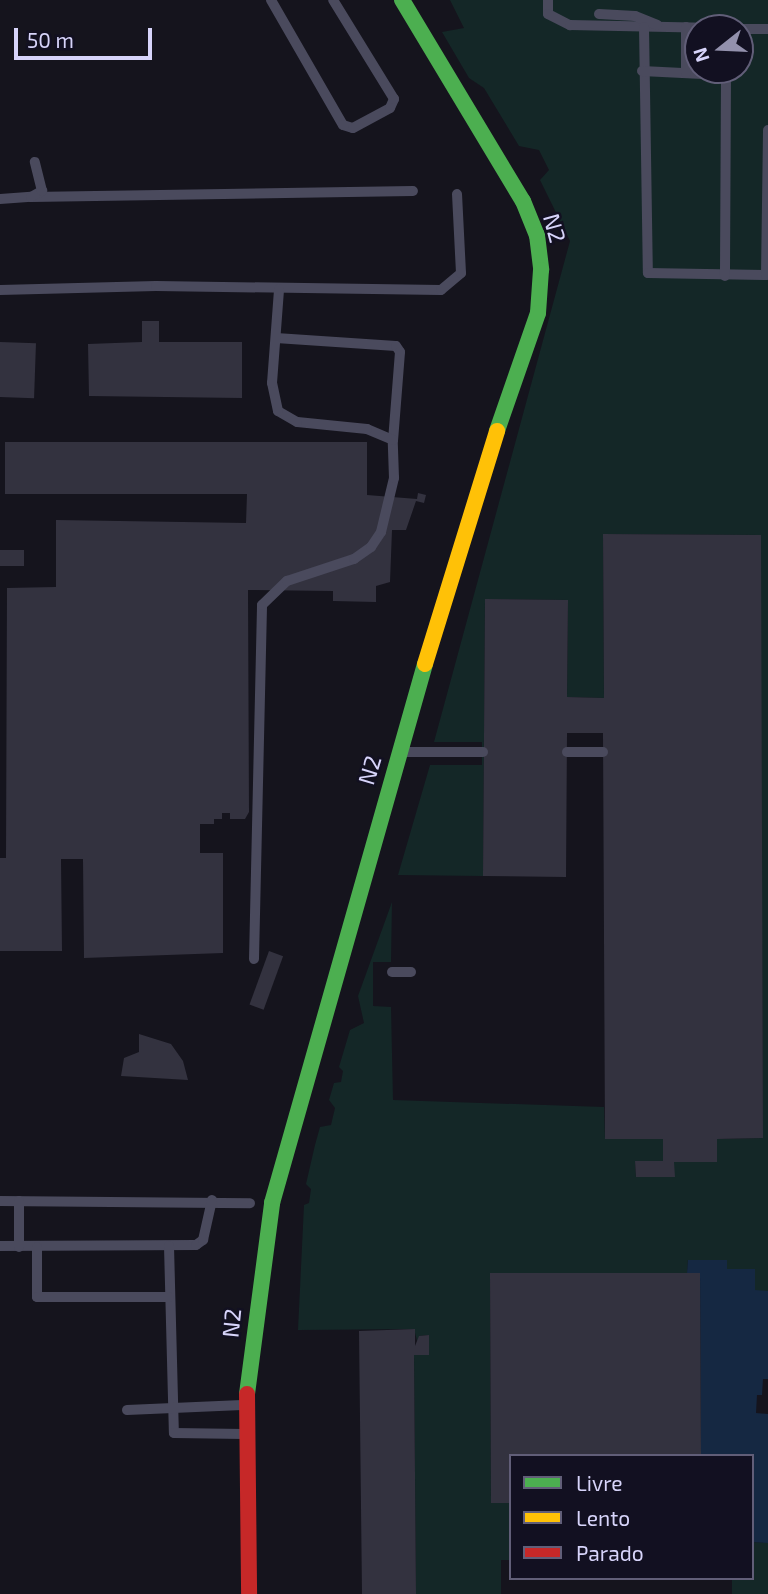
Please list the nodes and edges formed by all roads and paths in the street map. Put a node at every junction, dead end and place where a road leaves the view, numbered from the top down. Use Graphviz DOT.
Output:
graph roads {
  1 [pos="271,0"];
  2 [pos="333,0"];
  3 [pos="402,0"];
  4 [pos="548,0"];
  5 [pos="599,14"];
  6 [pos="644,27"];
  7 [pos="660,27"];
  8 [pos="684,27"];
  9 [pos="642,71"];
  10 [pos="684,73"];
  11 [pos="726,84"];
  12 [pos="768,130"];
  13 [pos="35,162"];
  14 [pos="413,191"];
  15 [pos="457,194"];
  16 [pos="31,197"];
  17 [pos="0,200"];
  18 [pos="725,276"];
  19 [pos="279,289"];
  20 [pos="0,290"];
  21 [pos="276,338"];
  22 [pos="393,440"];
  23 [pos="398,752"];
  24 [pos="483,752"];
  25 [pos="567,752"];
  26 [pos="603,752"];
  27 [pos="254,959"];
  28 [pos="392,972"];
  29 [pos="411,972"];
  30 [pos="0,1200"];
  31 [pos="212,1200"];
  32 [pos="19,1201"];
  33 [pos="250,1203"];
  34 [pos="0,1246"];
  35 [pos="169,1246"];
  36 [pos="19,1247"];
  37 [pos="37,1247"];
  38 [pos="169,1297"];
  39 [pos="246,1405"];
  40 [pos="173,1407"];
  41 [pos="127,1410"];
  42 [pos="246,1434"];
  43 [pos="249,1594"];
  1 -- 2 [label="lane"];
  3 -- 23 [label="main road, N2"];
  4 -- 6 [label="lane"];
  5 -- 7 [label="lane"];
  6 -- 7 [label="lane"];
  6 -- 9 [label="lane"];
  7 -- 8 [label="lane"];
  9 -- 10 [label="lane"];
  9 -- 18 [label="lane"];
  11 -- 18 [label="lane"];
  12 -- 18 [label="lane"];
  13 -- 16 [label="lane"];
  14 -- 16 [label="lane"];
  15 -- 19 [label="lane"];
  16 -- 17 [label="lane"];
  19 -- 20 [label="lane"];
  19 -- 21 [label="lane"];
  21 -- 22 [label="lane"];
  21 -- 22 [label="lane"];
  22 -- 27 [label="lane"];
  23 -- 24 [label="lane"];
  23 -- 39 [label="main road, N2"];
  25 -- 26 [label="lane"];
  28 -- 29 [label="lane"];
  30 -- 32 [label="lane"];
  31 -- 32 [label="lane"];
  31 -- 33 [label="lane"];
  31 -- 35 [label="lane"];
  32 -- 36 [label="lane"];
  34 -- 36 [label="lane"];
  35 -- 37 [label="lane"];
  35 -- 38 [label="lane"];
  36 -- 37 [label="lane"];
  37 -- 38 [label="lane"];
  38 -- 40 [label="lane"];
  39 -- 40 [label="lane"];
  39 -- 42 [label="main road, N2"];
  40 -- 41 [label="lane"];
  40 -- 42 [label="lane"];
  42 -- 43 [label="main road, N2"];
}
